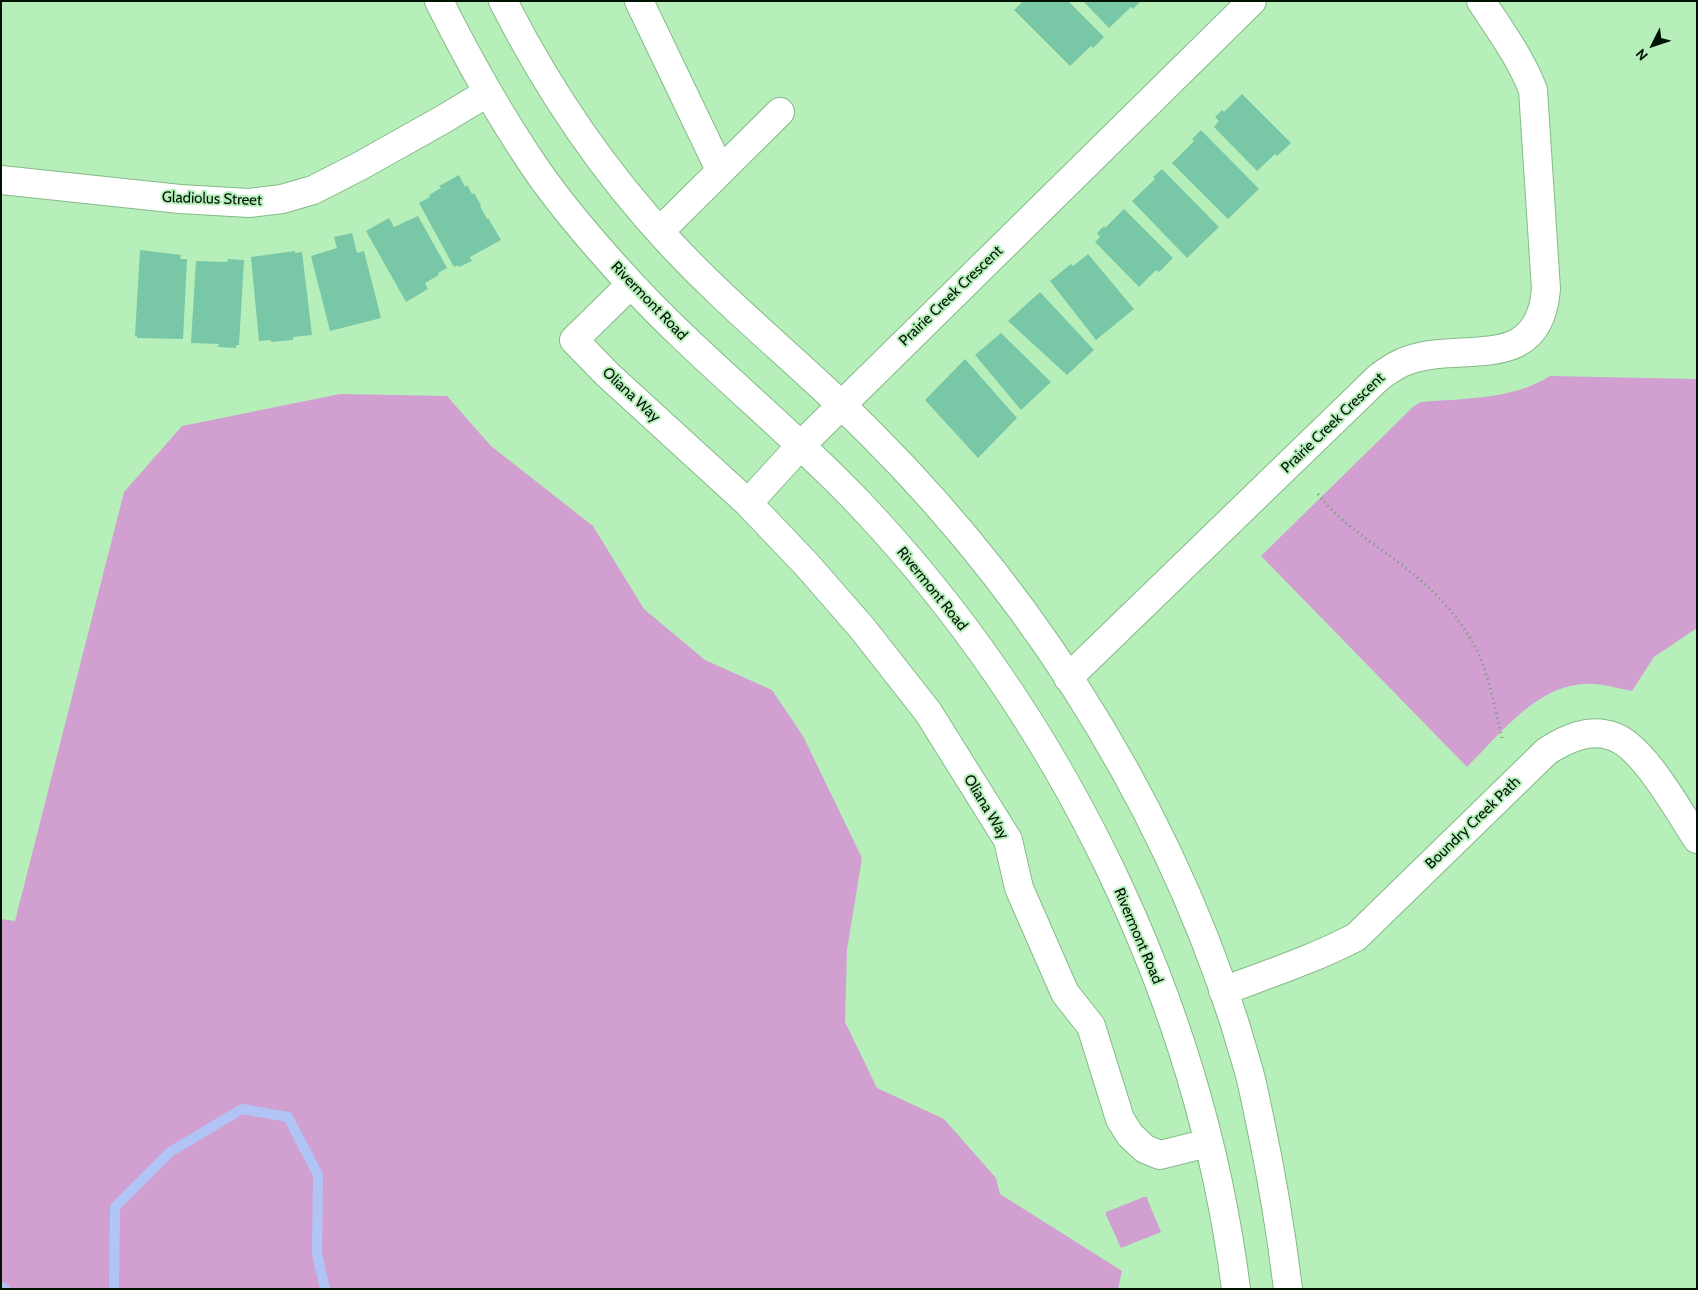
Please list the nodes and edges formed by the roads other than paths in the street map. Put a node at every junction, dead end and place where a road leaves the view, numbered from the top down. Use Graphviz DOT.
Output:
graph roads {
  1 [pos="439,1"];
  2 [pos="503,1"];
  3 [pos="639,1"];
  4 [pos="1252,1"];
  5 [pos="1480,1"];
  6 [pos="487,92"];
  7 [pos="780,112"];
  8 [pos="720,170"];
  9 [pos="1,180"];
  10 [pos="660,231"];
  11 [pos="630,284"];
  12 [pos="841,404"];
  13 [pos="801,445"];
  14 [pos="748,503"];
  15 [pos="1068,678"];
  16 [pos="1697,839"];
  17 [pos="1223,991"];
  18 [pos="1208,1143"];
  19 [pos="1236,1289"];
  20 [pos="1288,1289"];
  1 -- 6 [label="street, Rivermont Road"];
  2 -- 10 [label="street"];
  3 -- 8 [label="street"];
  4 -- 12 [label="street, Prairie Creek Crescent"];
  5 -- 15 [label="street, Prairie Creek Crescent"];
  6 -- 9 [label="street, Gladiolus Street"];
  6 -- 11 [label="street, Rivermont Road"];
  7 -- 8 [label="street"];
  8 -- 10 [label="street"];
  10 -- 12 [label="street"];
  11 -- 13 [label="street, Rivermont Road"];
  11 -- 14 [label="street, Oliana Way"];
  12 -- 13 [label="street, Prairie Creek Crescent"];
  12 -- 15 [label="street"];
  13 -- 14 [label="street"];
  13 -- 18 [label="street, Rivermont Road"];
  14 -- 18 [label="street, Oliana Way"];
  15 -- 17 [label="street"];
  16 -- 17 [label="street, Boundry Creek Path"];
  17 -- 20 [label="street"];
  18 -- 19 [label="street, Rivermont Road"];
}
